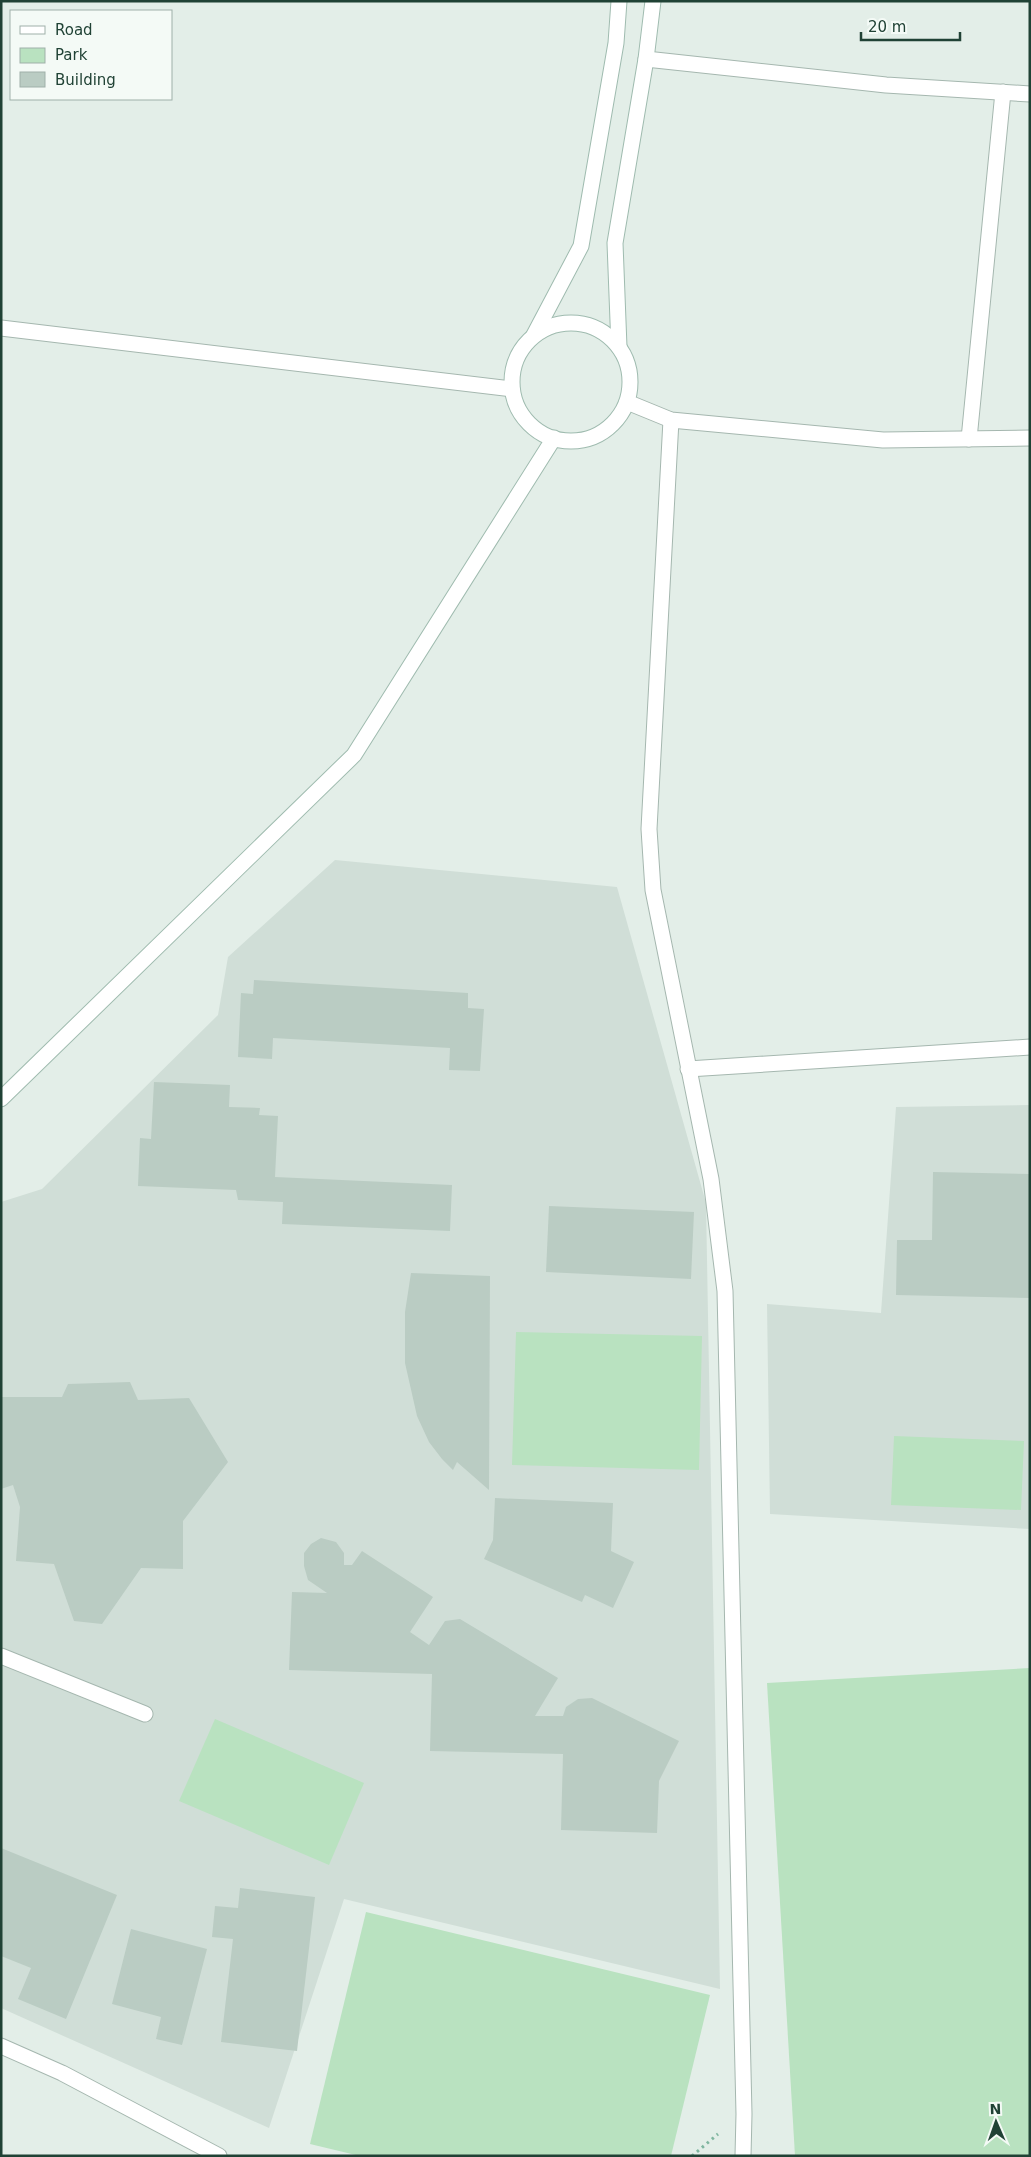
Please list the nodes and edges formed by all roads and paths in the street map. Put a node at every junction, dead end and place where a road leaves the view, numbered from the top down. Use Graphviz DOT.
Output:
graph roads {
  1 [pos="618,1"];
  2 [pos="653,1"];
  3 [pos="646,59"];
  4 [pos="1003,92"];
  5 [pos="1030,94"];
  6 [pos="1,328"];
  7 [pos="533,336"];
  8 [pos="619,347"];
  9 [pos="512,389"];
  10 [pos="627,402"];
  11 [pos="671,420"];
  12 [pos="554,438"];
  13 [pos="1030,438"];
  14 [pos="969,439"];
  15 [pos="1030,1047"];
  16 [pos="688,1068"];
  17 [pos="2,1098"];
  18 [pos="1,1656"];
  19 [pos="145,1714"];
  20 [pos="1,2046"];
  21 [pos="219,2156"];
  22 [pos="744,2156"];
  1 -- 7 [label="street"];
  2 -- 3 [label="street"];
  3 -- 4 [label="street"];
  3 -- 8 [label="street"];
  4 -- 5 [label="street"];
  4 -- 14 [label="street"];
  6 -- 9 [label="street"];
  7 -- 8 [label="street"];
  7 -- 9 [label="street"];
  8 -- 10 [label="street"];
  9 -- 12 [label="street"];
  10 -- 11 [label="street"];
  10 -- 12 [label="street"];
  11 -- 14 [label="street"];
  11 -- 16 [label="street"];
  12 -- 17 [label="street"];
  13 -- 14 [label="street"];
  15 -- 16 [label="street"];
  16 -- 22 [label="street"];
  18 -- 19 [label="street"];
  20 -- 21 [label="street"];
}
